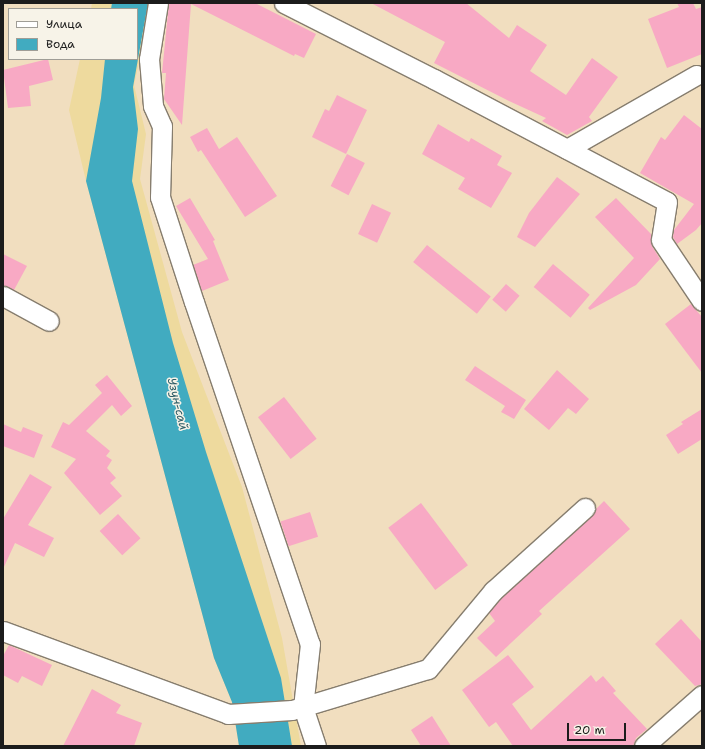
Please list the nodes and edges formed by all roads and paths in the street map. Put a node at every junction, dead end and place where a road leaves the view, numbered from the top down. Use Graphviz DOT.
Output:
graph roads {
  1 [pos="158,3"];
  2 [pos="284,3"];
  3 [pos="696,75"];
  4 [pos="567,149"];
  5 [pos="3,296"];
  6 [pos="702,301"];
  7 [pos="49,320"];
  8 [pos="585,508"];
  9 [pos="3,631"];
  10 [pos="702,695"];
  11 [pos="298,708"];
  12 [pos="316,746"];
  13 [pos="644,746"];
  1 -- 11 [label="street"];
  2 -- 4 [label="street"];
  3 -- 4 [label="street"];
  4 -- 6 [label="street"];
  5 -- 7 [label="street"];
  8 -- 11 [label="street"];
  9 -- 11 [label="street"];
  10 -- 13 [label="street"];
  11 -- 12 [label="street"];
}
